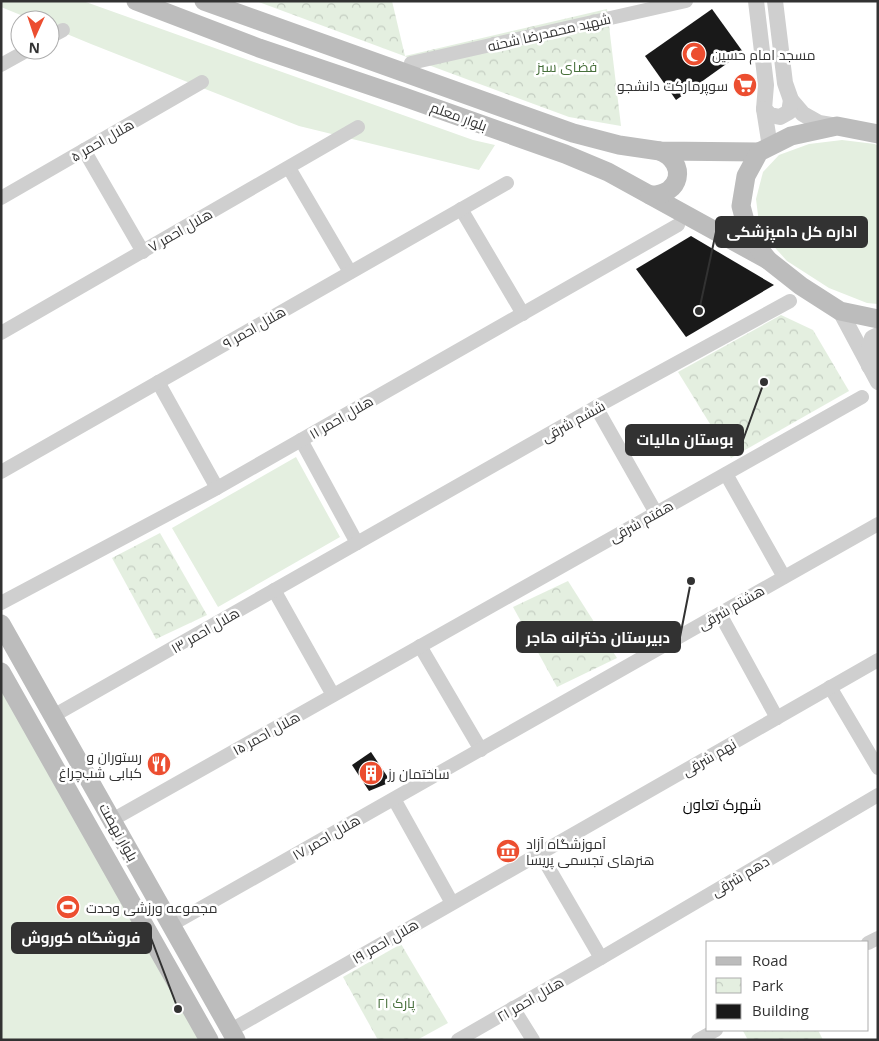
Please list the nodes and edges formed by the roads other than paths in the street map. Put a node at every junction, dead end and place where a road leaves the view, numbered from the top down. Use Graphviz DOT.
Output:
graph roads {
  1 [pos="136,1"];
  2 [pos="204,1"];
  3 [pos="686,1"];
  4 [pos="756,1"];
  5 [pos="776,1"];
  6 [pos="63,30"];
  7 [pos="60,32"];
  8 [pos="412,63"];
  9 [pos="202,82"];
  10 [pos="791,100"];
  11 [pos="764,109"];
  12 [pos="837,126"];
  13 [pos="358,127"];
  14 [pos="878,134"];
  15 [pos="84,150"];
  16 [pos="764,150"];
  17 [pos="660,151"];
  18 [pos="289,168"];
  19 [pos="507,183"];
  20 [pos="650,195"];
  21 [pos="1,198"];
  22 [pos="461,209"];
  23 [pos="678,224"];
  24 [pos="143,252"];
  25 [pos="768,260"];
  26 [pos="350,272"];
  27 [pos="790,301"];
  28 [pos="840,311"];
  29 [pos="523,314"];
  30 [pos="878,319"];
  31 [pos="1,333"];
  32 [pos="878,335"];
  33 [pos="869,367"];
  34 [pos="158,382"];
  35 [pos="878,382"];
  36 [pos="862,397"];
  37 [pos="596,407"];
  38 [pos="301,440"];
  39 [pos="1,472"];
  40 [pos="726,474"];
  41 [pos="217,488"];
  42 [pos="656,513"];
  43 [pos="878,524"];
  44 [pos="357,543"];
  45 [pos="784,577"];
  46 [pos="274,590"];
  47 [pos="1,603"];
  48 [pos="720,614"];
  49 [pos="1,624"];
  50 [pos="420,646"];
  51 [pos="878,660"];
  52 [pos="1,672"];
  53 [pos="830,688"];
  54 [pos="333,695"];
  55 [pos="53,716"];
  56 [pos="777,718"];
  57 [pos="481,750"];
  58 [pos="80,763"];
  59 [pos="878,768"];
  60 [pos="59,774"];
  61 [pos="878,795"];
  62 [pos="394,799"];
  63 [pos="112,820"];
  64 [pos="540,853"];
  65 [pos="452,903"];
  66 [pos="172,925"];
  67 [pos="601,958"];
  68 [pos="514,1008"];
  69 [pos="714,1031"];
  70 [pos="233,1035"];
  71 [pos="209,1040"];
  72 [pos="458,1040"];
  73 [pos="533,1040"];
  74 [pos="698,1040"];
  1 -- 20 [label="main road, بلوار معلم"];
  2 -- 17 [label="main road, بلوار معلم"];
  3 -- 8 [label="street, شهید محمدرضا شحنه"];
  4 -- 11 [label="street"];
  5 -- 10 [label="street"];
  6 -- 7 [label="street"];
  9 -- 15 [label="street, هلال احمر ۵"];
  10 -- 11 [label="street"];
  10 -- 12 [label="street"];
  11 -- 16 [label="street"];
  12 -- 14 [label="main road"];
  12 -- 16 [label="main road"];
  13 -- 18 [label="street, هلال احمر ۷"];
  15 -- 21 [label="street, هلال احمر ۵"];
  15 -- 24 [label="street"];
  16 -- 17 [label="main road, بلوار معلم"];
  16 -- 25 [label="main road"];
  17 -- 20 [label="main road"];
  18 -- 24 [label="street, هلال احمر ۷"];
  18 -- 26 [label="street"];
  19 -- 22 [label="street, هلال احمر ۹"];
  20 -- 25 [label="main road, بلوار معلم"];
  22 -- 26 [label="street, هلال احمر ۹"];
  22 -- 29 [label="street"];
  23 -- 29 [label="street, هلال احمر ۱۱"];
  24 -- 31 [label="street, هلال احمر ۷"];
  25 -- 28 [label="main road"];
  26 -- 34 [label="street, هلال احمر ۹"];
  27 -- 37 [label="street, ششم شرقی"];
  28 -- 30 [label="main road"];
  28 -- 33 [label="street"];
  29 -- 38 [label="street, هلال احمر ۱۱"];
  32 -- 33 [label="street"];
  33 -- 35 [label="street"];
  34 -- 39 [label="street, هلال احمر ۹"];
  34 -- 41 [label="street"];
  36 -- 40 [label="street, هفتم شرقی"];
  37 -- 42 [label="street"];
  37 -- 44 [label="street, ششم شرقی"];
  38 -- 41 [label="street, هلال احمر ۱۱"];
  38 -- 44 [label="street"];
  40 -- 42 [label="street, هفتم شرقی"];
  40 -- 45 [label="street"];
  41 -- 47 [label="street, هلال احمر ۱۱"];
  42 -- 50 [label="street, هفتم شرقی"];
  43 -- 45 [label="street, هشتم شرقی"];
  44 -- 46 [label="street, هلال احمر ۱۳"];
  45 -- 48 [label="street, هشتم شرقی"];
  46 -- 54 [label="street"];
  46 -- 55 [label="street, هلال احمر ۱۳"];
  48 -- 56 [label="street"];
  48 -- 57 [label="street, هشتم شرقی"];
  49 -- 55 [label="main road, بلوار نهضت"];
  50 -- 54 [label="street, هلال احمر ۱۵"];
  50 -- 57 [label="street"];
  51 -- 53 [label="street, نهم شرقی"];
  52 -- 60 [label="main road, بلوار نهضت"];
  53 -- 56 [label="street, نهم شرقی"];
  53 -- 59 [label="street"];
  54 -- 63 [label="street, هلال احمر ۱۵"];
  55 -- 58 [label="main road, بلوار نهضت"];
  56 -- 64 [label="street, نهم شرقی"];
  57 -- 62 [label="street, هلال احمر ۱۷"];
  58 -- 60 [label="main road"];
  58 -- 63 [label="main road, بلوار نهضت"];
  60 -- 71 [label="main road, بلوار نهضت"];
  61 -- 67 [label="street, دهم شرقی"];
  62 -- 65 [label="street"];
  62 -- 66 [label="street, هلال احمر ۱۷"];
  63 -- 66 [label="main road, بلوار نهضت"];
  64 -- 65 [label="street, هلال احمر ۱۹"];
  64 -- 67 [label="street"];
  65 -- 70 [label="street, هلال احمر ۱۹"];
  66 -- 70 [label="main road, بلوار نهضت"];
  67 -- 68 [label="street, هلال احمر ۲۱"];
  68 -- 72 [label="street, هلال احمر ۲۱"];
  68 -- 73 [label="street"];
  69 -- 74 [label="street"];
}
